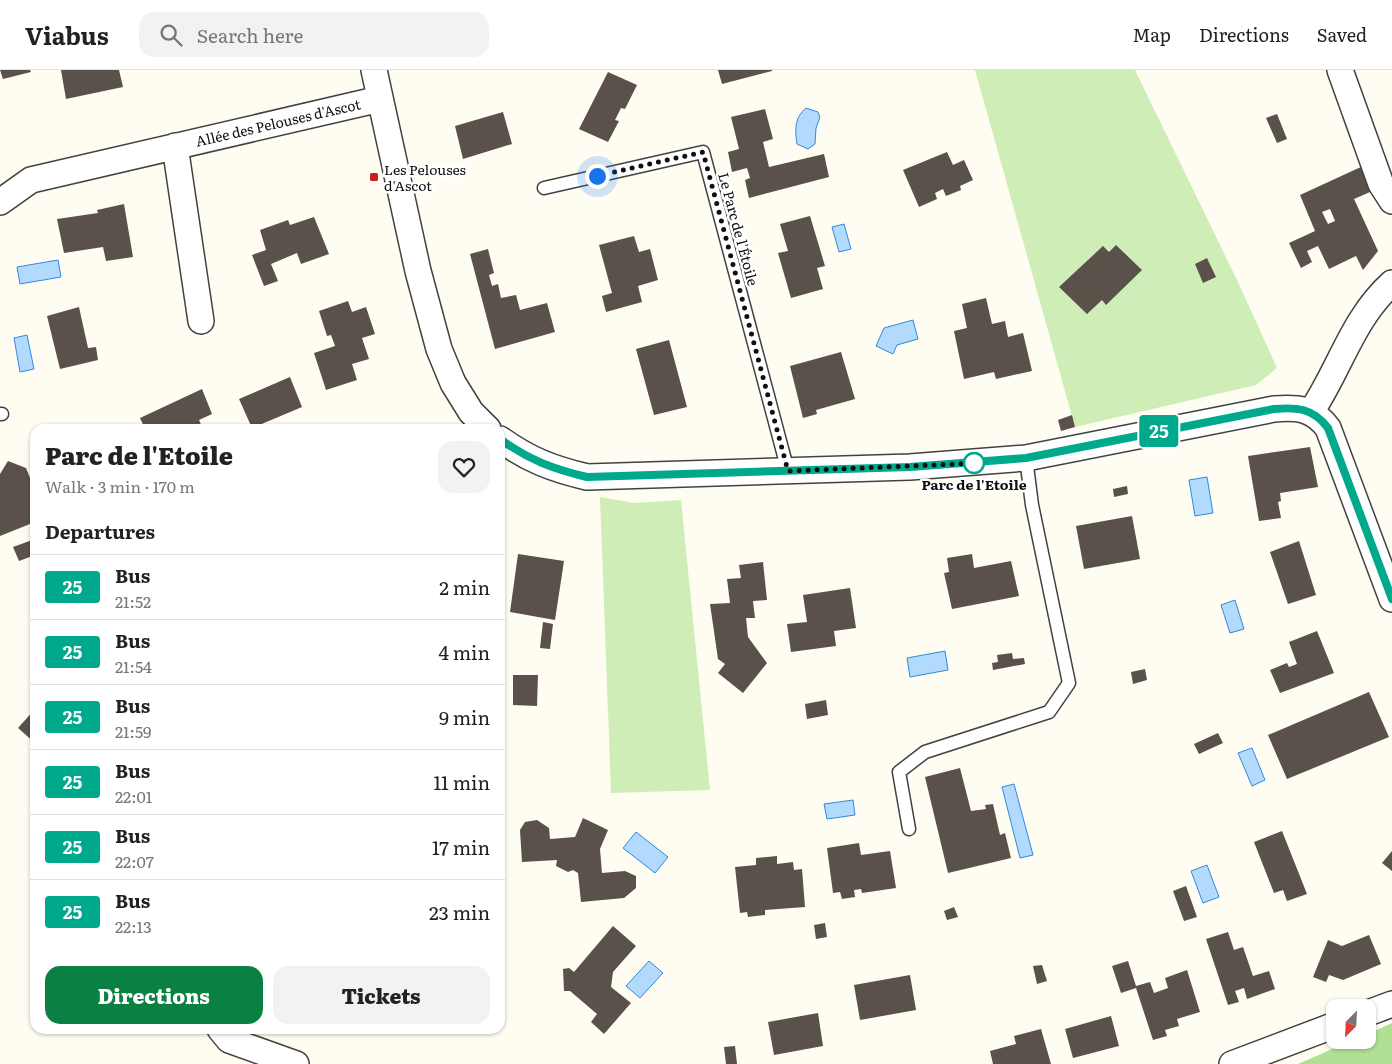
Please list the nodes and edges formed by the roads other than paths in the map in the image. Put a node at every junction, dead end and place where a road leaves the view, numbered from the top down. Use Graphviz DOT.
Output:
graph roads {
  1 [pos="374,70"];
  2 [pos="1340,70"];
  3 [pos="380,99"];
  4 [pos="175,146"];
  5 [pos="544,188"];
  6 [pos="1392,201"];
  7 [pos="0,202"];
  8 [pos="1392,283"];
  9 [pos="201,321"];
  10 [pos="1311,412"];
  11 [pos="483,424"];
  12 [pos="505,443"];
  13 [pos="1026,458"];
  14 [pos="788,471"];
  15 [pos="1392,600"];
  16 [pos="909,829"];
  17 [pos="1392,1004"];
  18 [pos="1376,1010"];
  19 [pos="1326,1028"];
  20 [pos="224,1034"];
  21 [pos="296,1064"];
  22 [pos="1232,1064"];
  1 -- 3 [label="street"];
  2 -- 6 [label="street"];
  3 -- 4 [label="street, Allée des Pelouses d'Ascot"];
  3 -- 11 [label="street"];
  4 -- 7 [label="street, Allée des Pelouses d'Ascot"];
  4 -- 9 [label="street"];
  5 -- 14 [label="lane, Le Parc de l'Étoile"];
  8 -- 10 [label="street"];
  10 -- 13 [label="street"];
  10 -- 15 [label="street"];
  12 -- 14 [label="street"];
  13 -- 14 [label="street"];
  13 -- 16 [label="lane"];
  17 -- 18 [label="street"];
  19 -- 22 [label="street"];
  20 -- 21 [label="street"];
}
